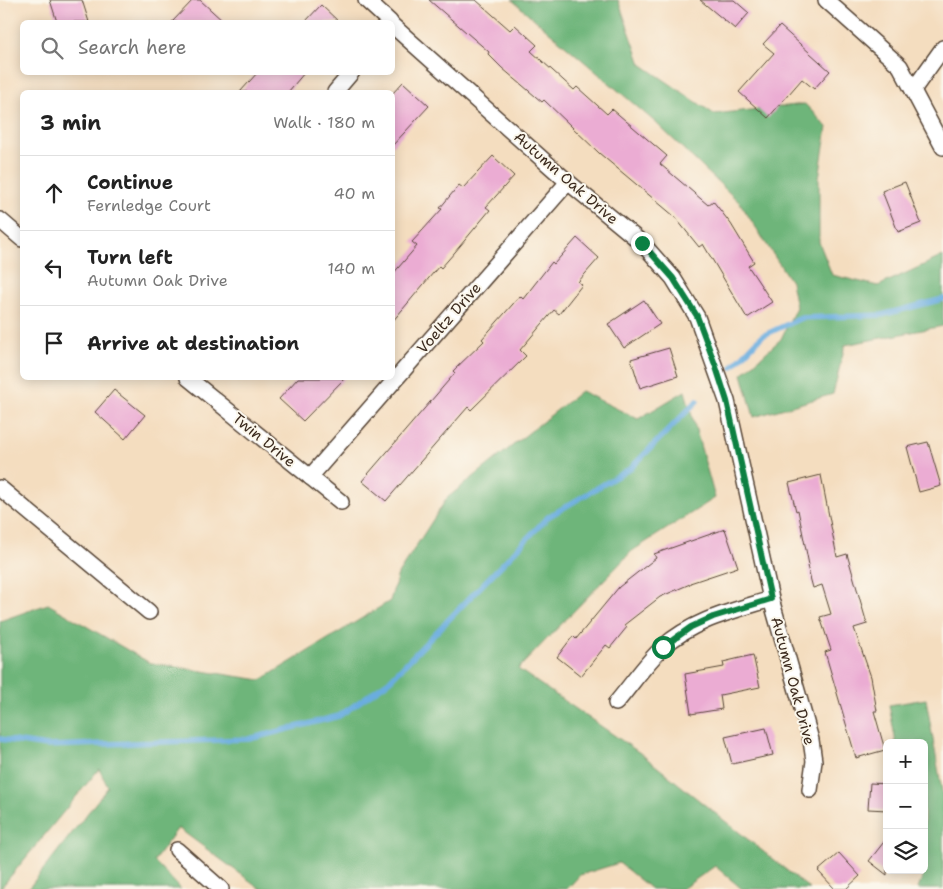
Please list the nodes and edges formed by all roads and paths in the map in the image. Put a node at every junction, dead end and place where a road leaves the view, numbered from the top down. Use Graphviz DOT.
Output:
graph roads {
  1 [pos="366,0"];
  2 [pos="826,0"];
  3 [pos="388,20"];
  4 [pos="395,27"];
  5 [pos="943,48"];
  6 [pos="349,75"];
  7 [pos="337,90"];
  8 [pos="912,90"];
  9 [pos="943,147"];
  10 [pos="568,182"];
  11 [pos="3,228"];
  12 [pos="20,238"];
  13 [pos="190,380"];
  14 [pos="395,380"];
  15 [pos="395,380"];
  16 [pos="310,477"];
  17 [pos="0,488"];
  18 [pos="340,502"];
  19 [pos="771,599"];
  20 [pos="149,612"];
  21 [pos="616,702"];
  22 [pos="810,790"];
  23 [pos="177,850"];
  24 [pos="221,889"];
  1 -- 3 [label="street, Autumn Oak Drive"];
  2 -- 8 [label="street"];
  4 -- 10 [label="street, Autumn Oak Drive"];
  5 -- 8 [label="street"];
  6 -- 7 [label="street"];
  8 -- 9 [label="street"];
  10 -- 15 [label="street, Voeltz Drive"];
  10 -- 19 [label="street, Autumn Oak Drive"];
  11 -- 12 [label="street"];
  13 -- 16 [label="street, Twin Drive"];
  14 -- 16 [label="street, Voeltz Drive"];
  16 -- 18 [label="street, Twin Drive"];
  17 -- 20 [label="street"];
  19 -- 21 [label="street"];
  19 -- 22 [label="street, Autumn Oak Drive"];
  23 -- 24 [label="street"];
}
